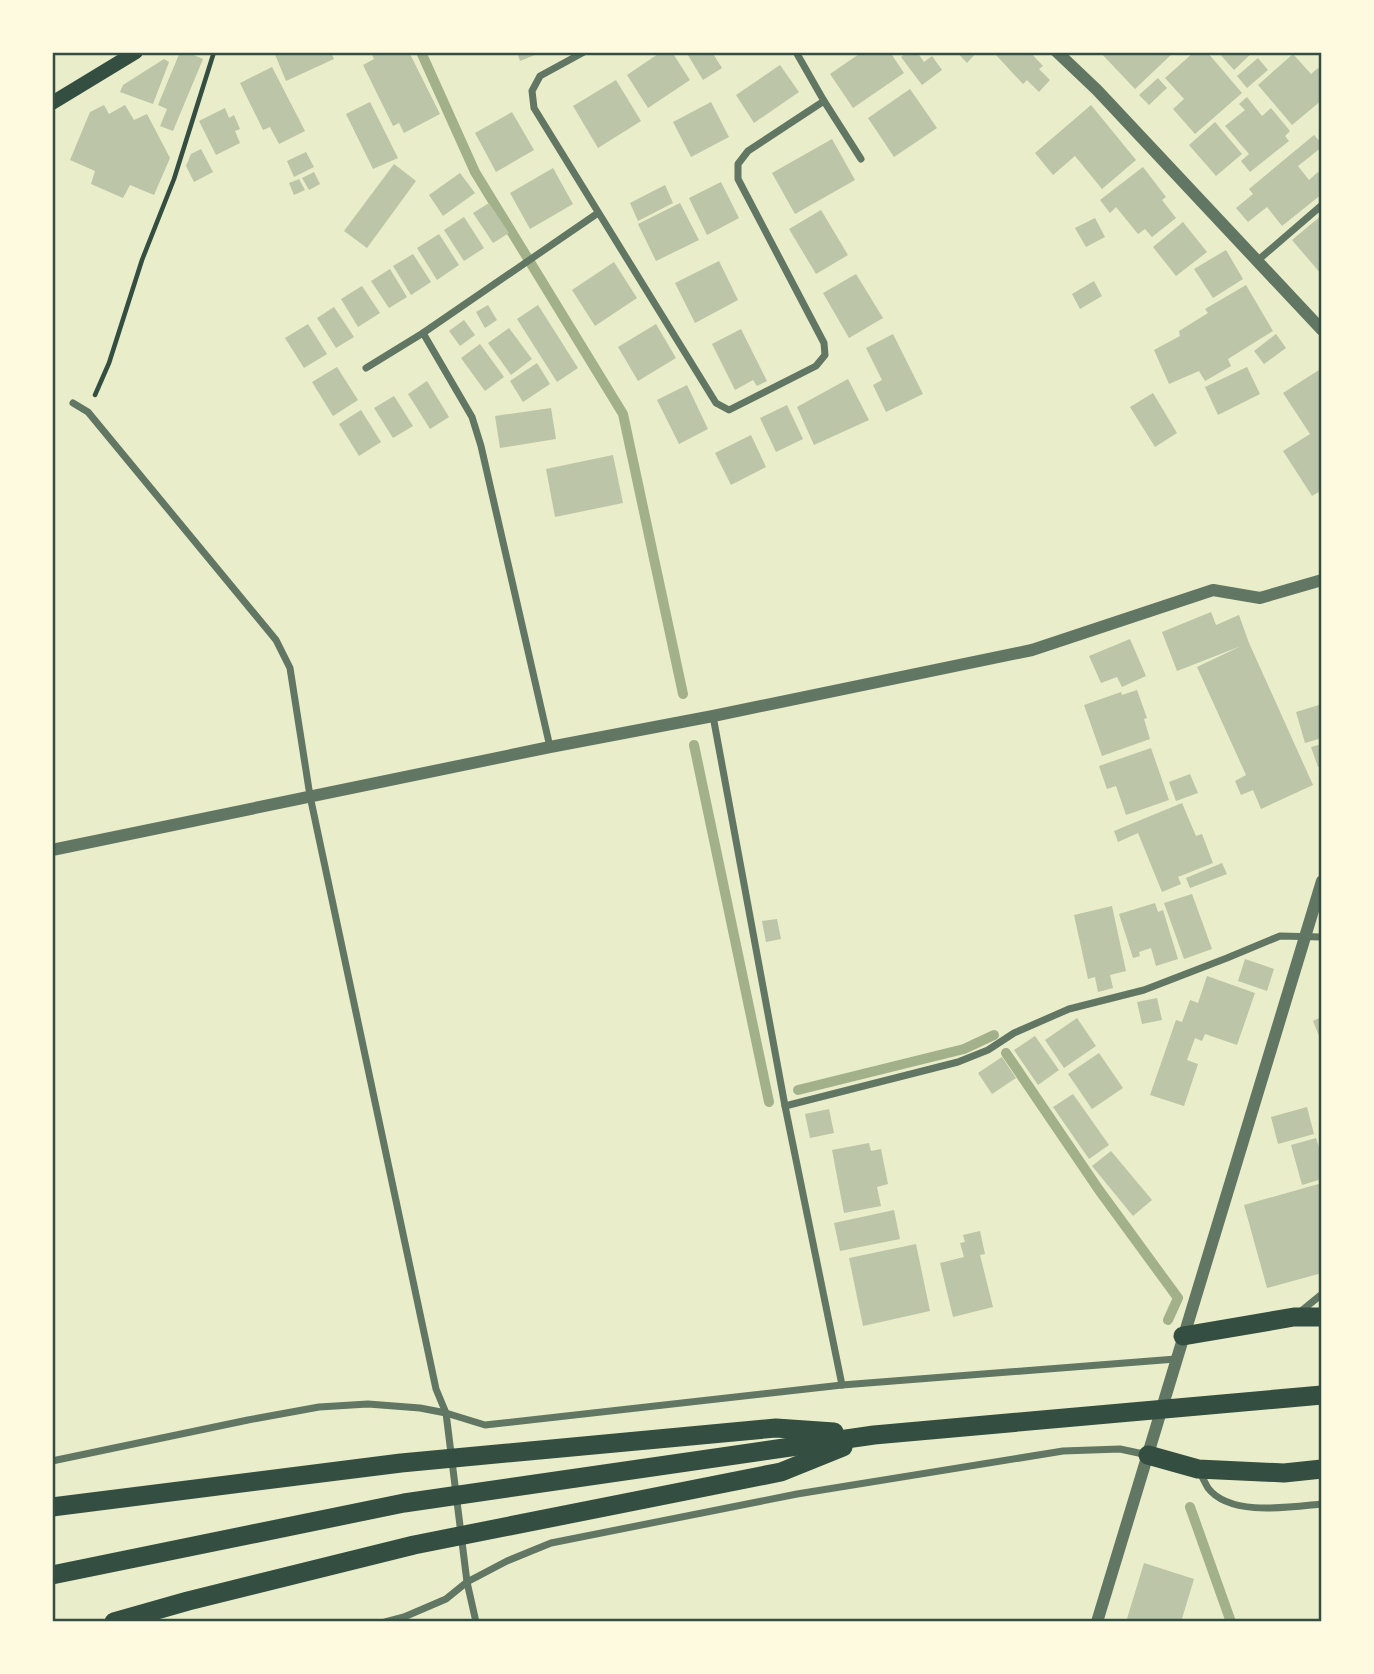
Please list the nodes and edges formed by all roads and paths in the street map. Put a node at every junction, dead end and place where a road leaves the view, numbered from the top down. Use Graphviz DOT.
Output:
graph roads {
  1 [pos="136,52"];
  2 [pos="214,52"];
  3 [pos="584,52"];
  4 [pos="796,52"];
  5 [pos="1057,52"];
  6 [pos="824,101"];
  7 [pos="52,103"];
  8 [pos="861,159"];
  9 [pos="1321,205"];
  10 [pos="598,213"];
  11 [pos="1257,261"];
  12 [pos="1321,330"];
  13 [pos="423,333"];
  14 [pos="366,368"];
  15 [pos="73,403"];
  16 [pos="88,411"];
  17 [pos="1321,580"];
  18 [pos="713,716"];
  19 [pos="550,747"];
  20 [pos="310,796"];
  21 [pos="52,850"];
  22 [pos="1321,881"];
  23 [pos="1305,936"];
  24 [pos="1321,937"];
  25 [pos="785,1106"];
  26 [pos="1321,1294"];
  27 [pos="1294,1317"];
  28 [pos="1321,1317"];
  29 [pos="1183,1336"];
  30 [pos="1176,1359"];
  31 [pos="842,1385"];
  32 [pos="1321,1395"];
  33 [pos="446,1413"];
  34 [pos="874,1435"];
  35 [pos="1148,1455"];
  36 [pos="52,1461"];
  37 [pos="1198,1469"];
  38 [pos="1321,1469"];
  39 [pos="1321,1504"];
  40 [pos="52,1507"];
  41 [pos="52,1575"];
  42 [pos="467,1582"];
  43 [pos="114,1622"];
  44 [pos="385,1622"];
  45 [pos="476,1622"];
  46 [pos="1097,1622"];
  1 -- 7 [label="main road"];
  2 -- 16 [label="path"];
  3 -- 10 [label="street"];
  4 -- 6 [label="street"];
  5 -- 11 [label="street"];
  6 -- 8 [label="street"];
  6 -- 10 [label="street"];
  9 -- 11 [label="street"];
  10 -- 13 [label="street"];
  11 -- 12 [label="street"];
  13 -- 14 [label="street"];
  13 -- 19 [label="street"];
  15 -- 16 [label="street"];
  16 -- 20 [label="street"];
  17 -- 18 [label="street"];
  18 -- 19 [label="street"];
  18 -- 25 [label="street"];
  19 -- 20 [label="street"];
  20 -- 21 [label="street"];
  20 -- 33 [label="street"];
  22 -- 23 [label="street"];
  23 -- 24 [label="street"];
  23 -- 25 [label="street"];
  23 -- 29 [label="street"];
  25 -- 31 [label="street"];
  26 -- 27 [label="street"];
  27 -- 28 [label="highway"];
  27 -- 29 [label="highway"];
  29 -- 30 [label="street"];
  30 -- 31 [label="street"];
  30 -- 35 [label="street"];
  31 -- 33 [label="street"];
  32 -- 34 [label="highway"];
  33 -- 36 [label="street"];
  33 -- 42 [label="street"];
  34 -- 40 [label="highway"];
  34 -- 41 [label="highway"];
  34 -- 43 [label="highway"];
  35 -- 37 [label="highway"];
  35 -- 42 [label="street"];
  35 -- 46 [label="street"];
  37 -- 38 [label="highway"];
  37 -- 39 [label="street"];
  42 -- 44 [label="street"];
  42 -- 45 [label="street"];
}
